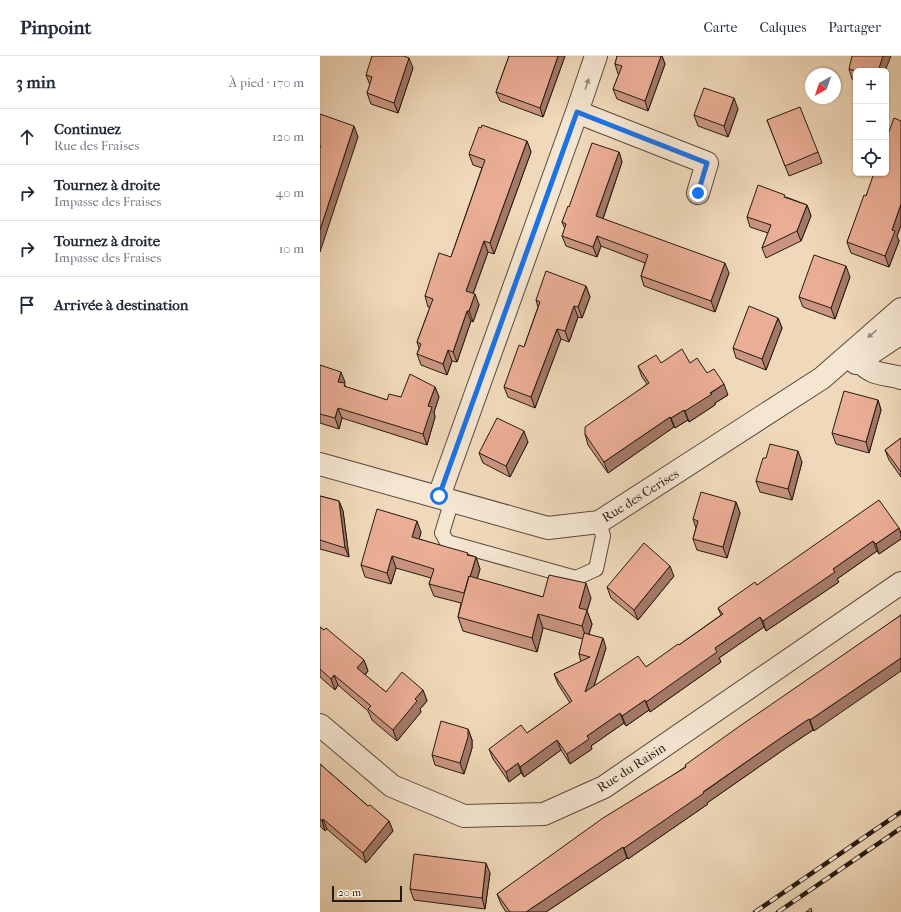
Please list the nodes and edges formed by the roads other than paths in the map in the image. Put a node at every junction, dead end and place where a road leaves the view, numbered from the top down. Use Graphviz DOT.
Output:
graph roads {
  1 [pos="596,56"];
  2 [pos="577,112"];
  3 [pos="698,193"];
  4 [pos="901,309"];
  5 [pos="901,333"];
  6 [pos="860,361"];
  7 [pos="822,378"];
  8 [pos="901,378"];
  9 [pos="320,464"];
  10 [pos="445,498"];
  11 [pos="598,522"];
  12 [pos="901,583"];
  13 [pos="320,725"];
  2 -- 1 [label="street, one-way"];
  2 -- 3 [label="street"];
  2 -- 10 [label="street"];
  4 -- 7 [label="street, Rue des Cerises, one-way"];
  5 -- 6 [label="street, Rue des Cerises"];
  6 -- 7 [label="street, Rue des Cerises"];
  6 -- 8 [label="street"];
  7 -- 11 [label="street, Rue des Cerises"];
  9 -- 10 [label="street, Rue des Cerises"];
  10 -- 11 [label="street, Rue des Cerises"];
  10 -- 11 [label="lane"];
  12 -- 13 [label="street, Rue du Raisin"];
}
